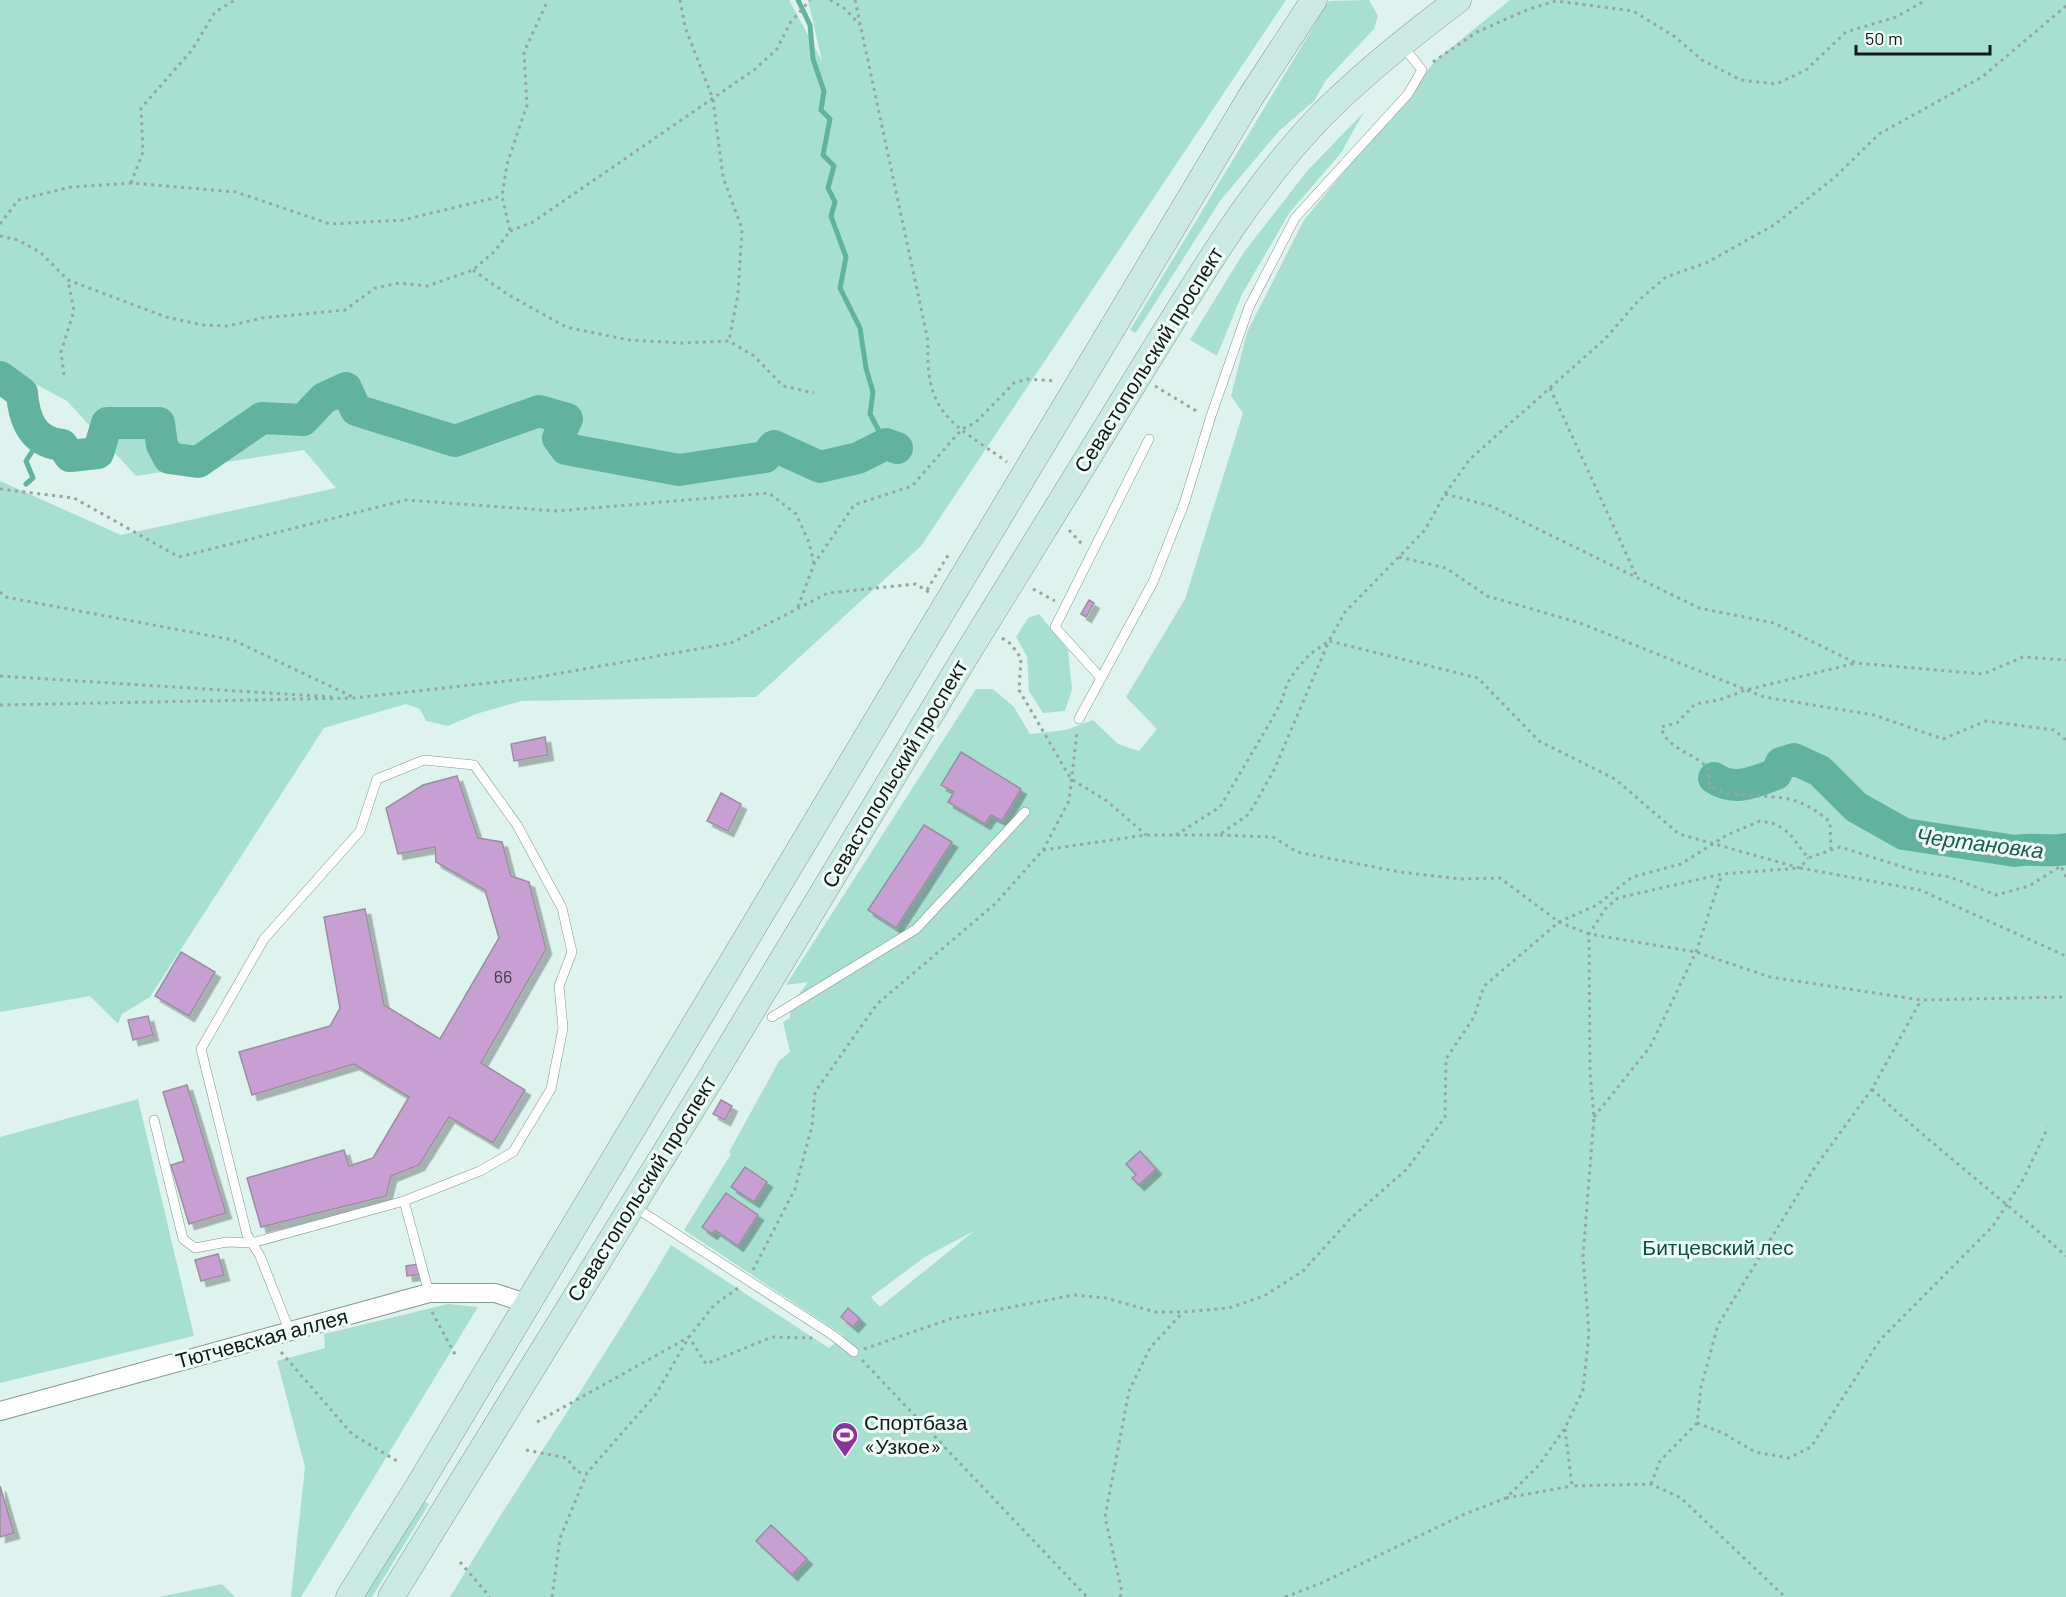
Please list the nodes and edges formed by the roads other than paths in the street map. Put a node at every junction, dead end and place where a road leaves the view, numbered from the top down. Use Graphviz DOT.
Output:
graph roads {
  1 [pos="1314,0"];
  2 [pos="1458,0"];
  3 [pos="1401,45"];
  4 [pos="1149,439"];
  5 [pos="1100,677"];
  6 [pos="1079,719"];
  7 [pos="1025,812"];
  8 [pos="772,1017"];
  9 [pos="154,1120"];
  10 [pos="404,1202"];
  11 [pos="631,1205"];
  12 [pos="252,1243"];
  13 [pos="426,1294"];
  14 [pos="526,1303"];
  15 [pos="290,1332"];
  16 [pos="854,1352"];
  17 [pos="0,1412"];
  18 [pos="349,1597"];
  19 [pos="392,1597"];
  1 -- 14 [label="main road, Севастопольский проспект, bridge"];
  2 -- 3 [label="main road, Севастопольский проспект"];
  3 -- 5 [label="lane"];
  3 -- 11 [label="main road, Севастопольский проспект, bridge"];
  4 -- 5 [label="lane"];
  5 -- 6 [label="lane"];
  7 -- 8 [label="lane"];
  9 -- 12 [label="lane"];
  10 -- 12 [label="lane"];
  10 -- 12 [label="lane"];
  10 -- 13 [label="lane"];
  11 -- 16 [label="lane"];
  11 -- 19 [label="main road, Севастопольский проспект"];
  12 -- 15 [label="lane"];
  13 -- 14 [label="street, Тютчевская аллея"];
  13 -- 15 [label="street, Тютчевская аллея"];
  14 -- 18 [label="main road, Севастопольский проспект"];
  15 -- 17 [label="street, Тютчевская аллея"];
}
